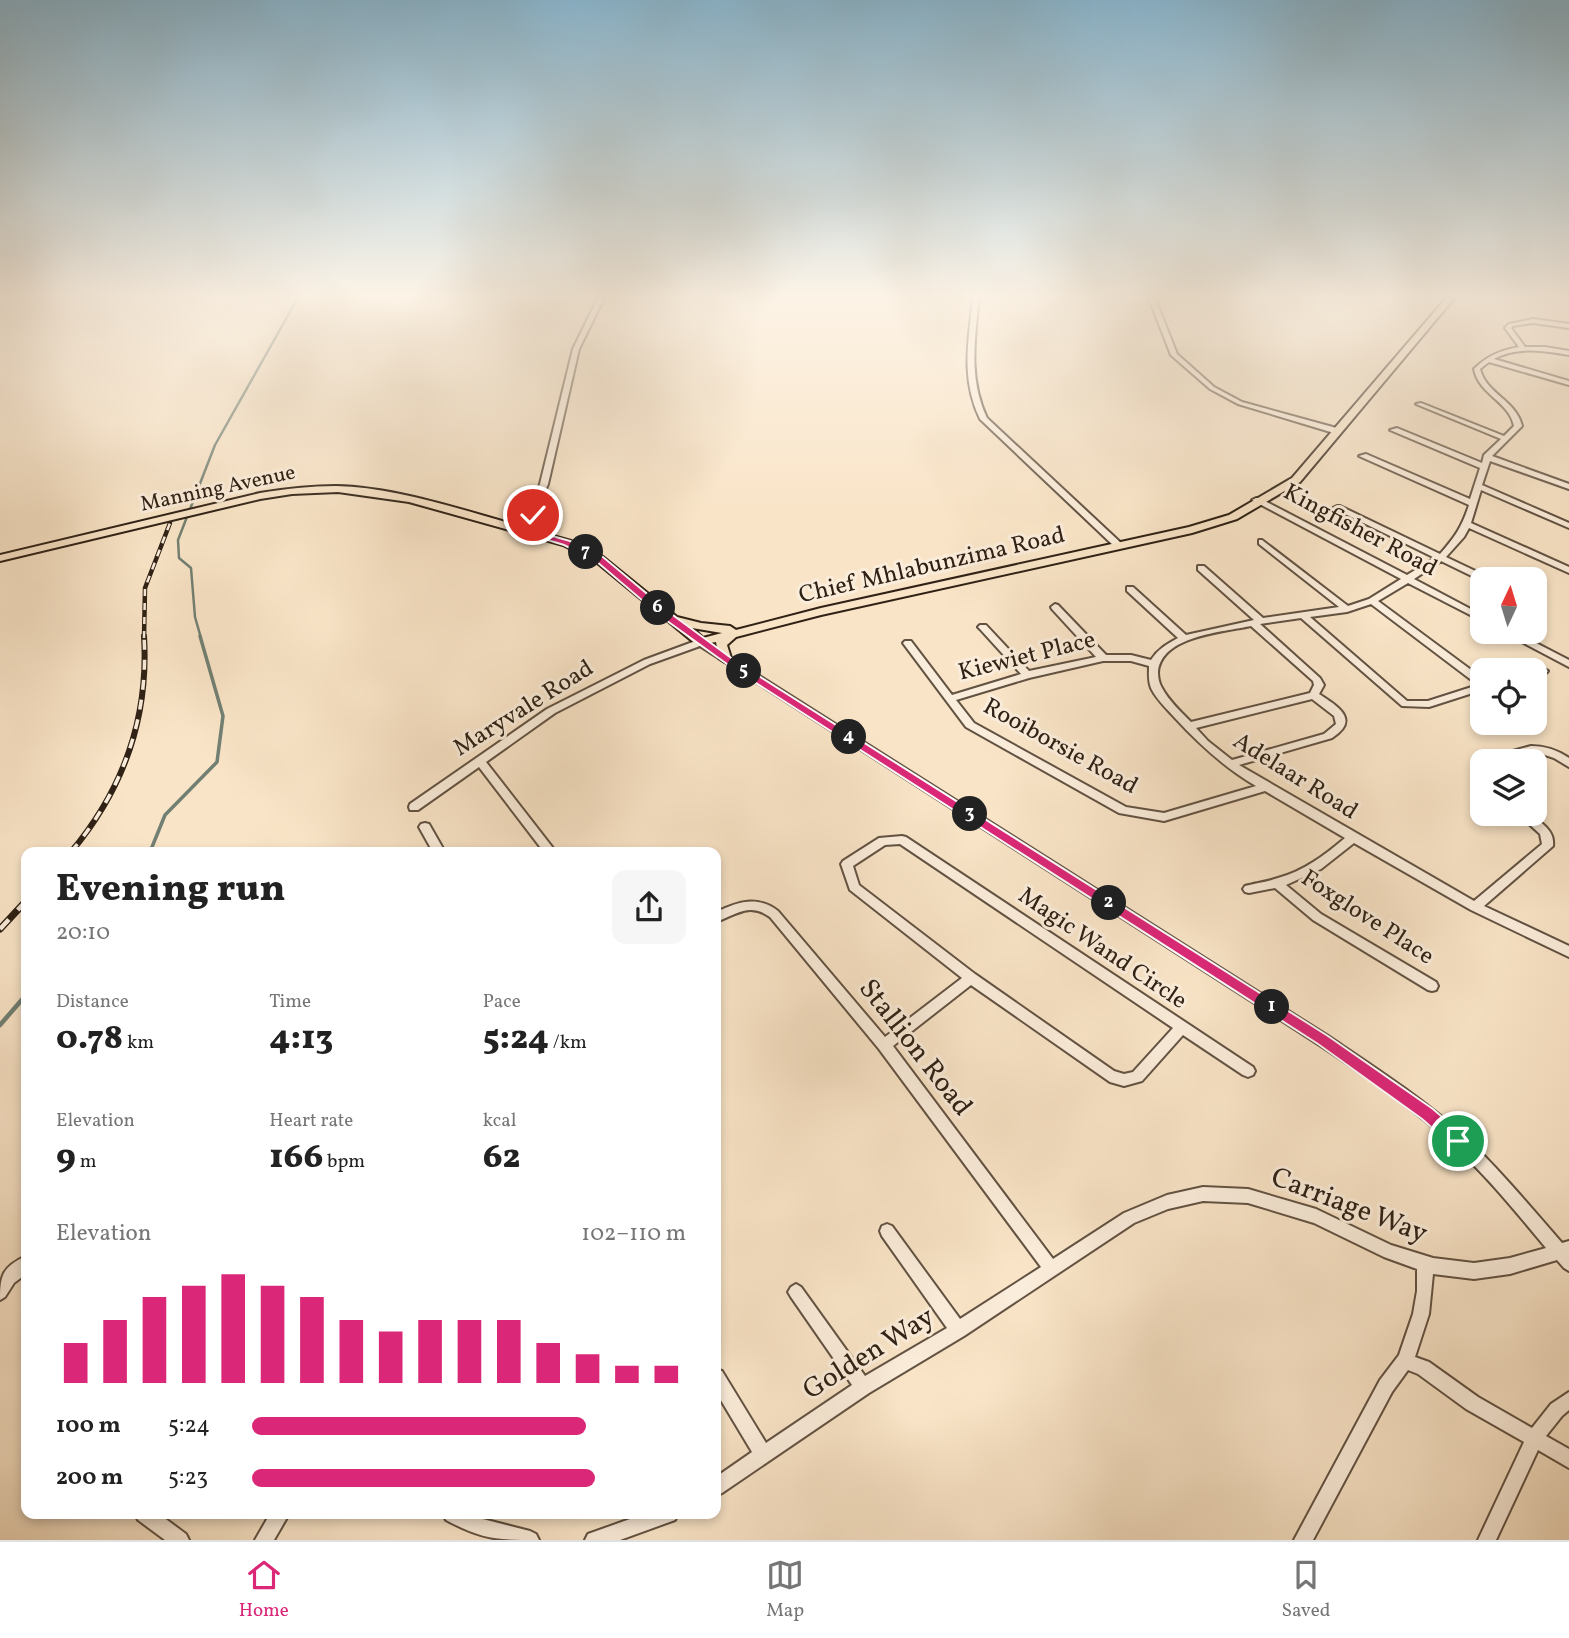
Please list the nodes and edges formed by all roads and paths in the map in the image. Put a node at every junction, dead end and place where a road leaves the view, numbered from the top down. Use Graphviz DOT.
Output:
graph roads {
  1 [pos="572,368"];
  2 [pos="970,368"];
  3 [pos="1189,368"];
  4 [pos="1391,368"];
  5 [pos="1479,368"];
  6 [pos="1516,368"];
  7 [pos="1569,383"];
  8 [pos="1419,404"];
  9 [pos="1394,430"];
  10 [pos="1337,431"];
  11 [pos="1504,438"];
  12 [pos="1363,456"];
  13 [pos="1487,457"];
  14 [pos="1483,466"];
  15 [pos="1569,486"];
  16 [pos="1480,487"];
  17 [pos="1259,501"];
  18 [pos="1472,503"];
  19 [pos="535,506"];
  20 [pos="1337,508"];
  21 [pos="1467,524"];
  22 [pos="507,525"];
  23 [pos="1569,526"];
  24 [pos="534,533"];
  25 [pos="1262,542"];
  26 [pos="1118,545"];
  27 [pos="0,558"];
  28 [pos="1441,558"];
  29 [pos="1201,568"];
  30 [pos="1569,570"];
  31 [pos="1470,572"];
  32 [pos="1406,579"];
  33 [pos="1130,589"];
  34 [pos="1372,601"];
  35 [pos="1055,607"];
  36 [pos="1347,609"];
  37 [pos="1470,612"];
  38 [pos="667,615"];
  39 [pos="1305,617"];
  40 [pos="1257,622"];
  41 [pos="983,627"];
  42 [pos="738,631"];
  43 [pos="1184,638"];
  44 [pos="701,642"];
  45 [pos="908,643"];
  46 [pos="1531,644"];
  47 [pos="725,658"];
  48 [pos="1103,658"];
  49 [pos="1154,664"];
  50 [pos="1569,664"];
  51 [pos="1027,675"];
  52 [pos="1470,676"];
  53 [pos="1470,689"];
  54 [pos="1314,695"];
  55 [pos="952,698"];
  56 [pos="1189,726"];
  57 [pos="1547,750"];
  58 [pos="480,761"];
  59 [pos="1569,763"];
  60 [pos="1230,764"];
  61 [pos="1265,787"];
  62 [pos="414,807"];
  63 [pos="1538,826"];
  64 [pos="425,827"];
  65 [pos="1352,838"];
  66 [pos="436,847"];
  67 [pos="546,847"];
  68 [pos="1279,885"];
  69 [pos="1249,889"];
  70 [pos="1475,907"];
  71 [pos="721,914"];
  72 [pos="1569,952"];
  73 [pos="971,978"];
  74 [pos="1432,986"];
  75 [pos="1182,1027"];
  76 [pos="884,1045"];
  77 [pos="1248,1071"];
  78 [pos="887,1231"];
  79 [pos="1566,1255"];
  80 [pos="1425,1265"];
  81 [pos="21,1268"];
  82 [pos="1051,1268"];
  83 [pos="0,1292"];
  84 [pos="796,1292"];
  85 [pos="958,1330"];
  86 [pos="1405,1361"];
  87 [pos="721,1385"];
  88 [pos="863,1387"];
  89 [pos="1569,1400"];
  90 [pos="1534,1439"];
  91 [pos="764,1455"];
  92 [pos="1569,1459"];
  93 [pos="721,1484"];
  94 [pos="151,1519"];
  95 [pos="276,1519"];
  96 [pos="461,1519"];
  97 [pos="638,1519"];
  98 [pos="180,1540"];
  99 [pos="264,1540"];
  100 [pos="530,1540"];
  101 [pos="594,1540"];
  102 [pos="1303,1540"];
  103 [pos="1487,1540"];
  1 -- 19 [label="street"];
  2 -- 26 [label="street"];
  3 -- 10 [label="street"];
  4 -- 10 [label="main road, Chief Mhlabunzima Road"];
  5 -- 11 [label="street"];
  6 -- 7 [label="street"];
  8 -- 11 [label="street"];
  9 -- 14 [label="street"];
  10 -- 17 [label="main road, Chief Mhlabunzima Road"];
  11 -- 13 [label="street"];
  12 -- 18 [label="street"];
  13 -- 14 [label="street"];
  13 -- 15 [label="street"];
  14 -- 16 [label="street"];
  16 -- 18 [label="street"];
  16 -- 23 [label="street"];
  17 -- 26 [label="main road, Chief Mhlabunzima Road"];
  17 -- 32 [label="street, Kingfisher Road"];
  18 -- 21 [label="street"];
  19 -- 22 [label="street"];
  19 -- 24 [label="main road"];
  20 -- 28 [label="street"];
  21 -- 28 [label="street"];
  21 -- 30 [label="street"];
  22 -- 24 [label="main road, Manning Avenue"];
  22 -- 27 [label="main road, Manning Avenue"];
  24 -- 38 [label="main road, Manning Avenue"];
  25 -- 36 [label="street"];
  26 -- 42 [label="main road, Chief Mhlabunzima Road"];
  28 -- 31 [label="street"];
  28 -- 32 [label="street"];
  29 -- 40 [label="street"];
  32 -- 34 [label="street"];
  32 -- 37 [label="street, Kingfisher Road"];
  33 -- 43 [label="street"];
  34 -- 36 [label="street"];
  34 -- 52 [label="street"];
  35 -- 48 [label="street"];
  36 -- 39 [label="street"];
  38 -- 42 [label="main road"];
  38 -- 44 [label="main road, Manning Avenue"];
  39 -- 40 [label="street"];
  39 -- 53 [label="street"];
  40 -- 43 [label="street"];
  40 -- 54 [label="street"];
  41 -- 51 [label="street"];
  42 -- 44 [label="main road, Chief Mhlabunzima Road"];
  42 -- 47 [label="main road"];
  43 -- 49 [label="street"];
  44 -- 47 [label="street"];
  44 -- 58 [label="street, Maryvale Road"];
  45 -- 55 [label="street, Rooiborsie Road"];
  46 -- 50 [label="street"];
  47 -- 79 [label="street"];
  48 -- 49 [label="street, Kiewiet Place"];
  48 -- 51 [label="street, Kiewiet Place"];
  49 -- 56 [label="street, Adelaar Road"];
  51 -- 55 [label="street, Kiewiet Place"];
  54 -- 56 [label="street"];
  54 -- 60 [label="street"];
  55 -- 61 [label="street, Rooiborsie Road"];
  56 -- 60 [label="street, Adelaar Road"];
  57 -- 59 [label="street"];
  58 -- 62 [label="street, Maryvale Road"];
  58 -- 67 [label="street"];
  60 -- 61 [label="street, Adelaar Road"];
  61 -- 65 [label="street, Adelaar Road"];
  63 -- 70 [label="street"];
  64 -- 66 [label="street"];
  65 -- 68 [label="street, Foxglove Place"];
  65 -- 70 [label="street, Adelaar Road"];
  68 -- 69 [label="street, Foxglove Place"];
  68 -- 74 [label="street, Foxglove Place"];
  70 -- 72 [label="street, Adelaar Road"];
  71 -- 76 [label="street, Stallion Road"];
  73 -- 75 [label="street, Magic Wand Circle"];
  73 -- 75 [label="street, Magic Wand Circle"];
  73 -- 76 [label="street"];
  75 -- 77 [label="street"];
  76 -- 82 [label="street, Stallion Road"];
  78 -- 85 [label="street"];
  79 -- 80 [label="street, Carriage Way"];
  80 -- 82 [label="street, Carriage Way"];
  80 -- 86 [label="street"];
  81 -- 83 [label="street"];
  82 -- 85 [label="street, Golden Way"];
  84 -- 88 [label="street"];
  85 -- 88 [label="street, Golden Way"];
  86 -- 90 [label="street"];
  86 -- 102 [label="street"];
  87 -- 91 [label="street"];
  88 -- 91 [label="street, Golden Way"];
  89 -- 90 [label="street"];
  90 -- 92 [label="street"];
  90 -- 103 [label="street"];
  91 -- 93 [label="street, Golden Way"];
  94 -- 98 [label="street"];
  95 -- 99 [label="street"];
  96 -- 100 [label="street"];
  97 -- 101 [label="street"];
}
